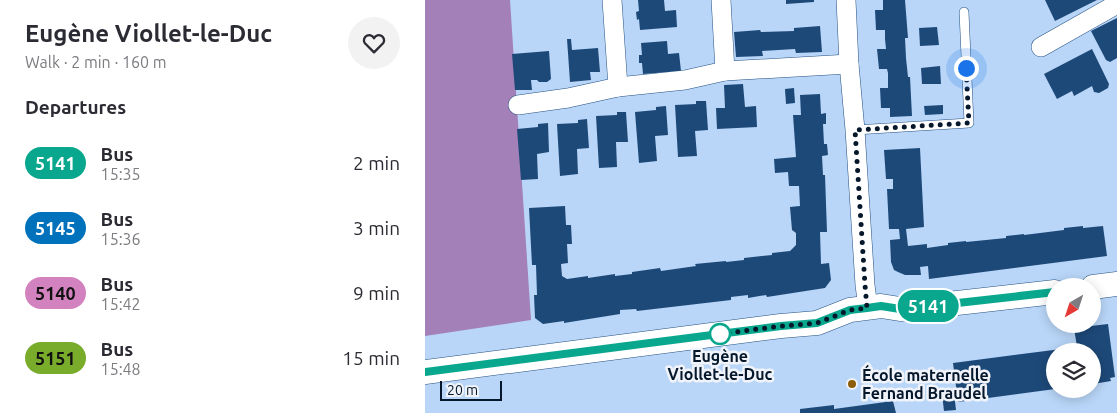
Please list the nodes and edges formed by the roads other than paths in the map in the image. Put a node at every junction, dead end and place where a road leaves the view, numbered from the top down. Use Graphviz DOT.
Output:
graph roads {
  1 [pos="612,0"];
  2 [pos="721,0"];
  3 [pos="846,0"];
  4 [pos="1117,4"];
  5 [pos="964,12"];
  6 [pos="1041,47"];
  7 [pos="849,64"];
  8 [pos="725,71"];
  9 [pos="618,87"];
  10 [pos="518,105"];
  11 [pos="855,130"];
  12 [pos="1117,284"];
  13 [pos="1101,286"];
  14 [pos="1046,293"];
  15 [pos="867,308"];
  16 [pos="425,372"];
  1 -- 9 [label="street"];
  2 -- 8 [label="street"];
  3 -- 7 [label="street"];
  4 -- 6 [label="street"];
  5 -- 11 [label="lane"];
  7 -- 8 [label="street"];
  7 -- 11 [label="street"];
  8 -- 9 [label="street"];
  9 -- 10 [label="street"];
  11 -- 15 [label="street"];
  12 -- 13 [label="street"];
  14 -- 15 [label="street"];
  15 -- 16 [label="street"];
}
